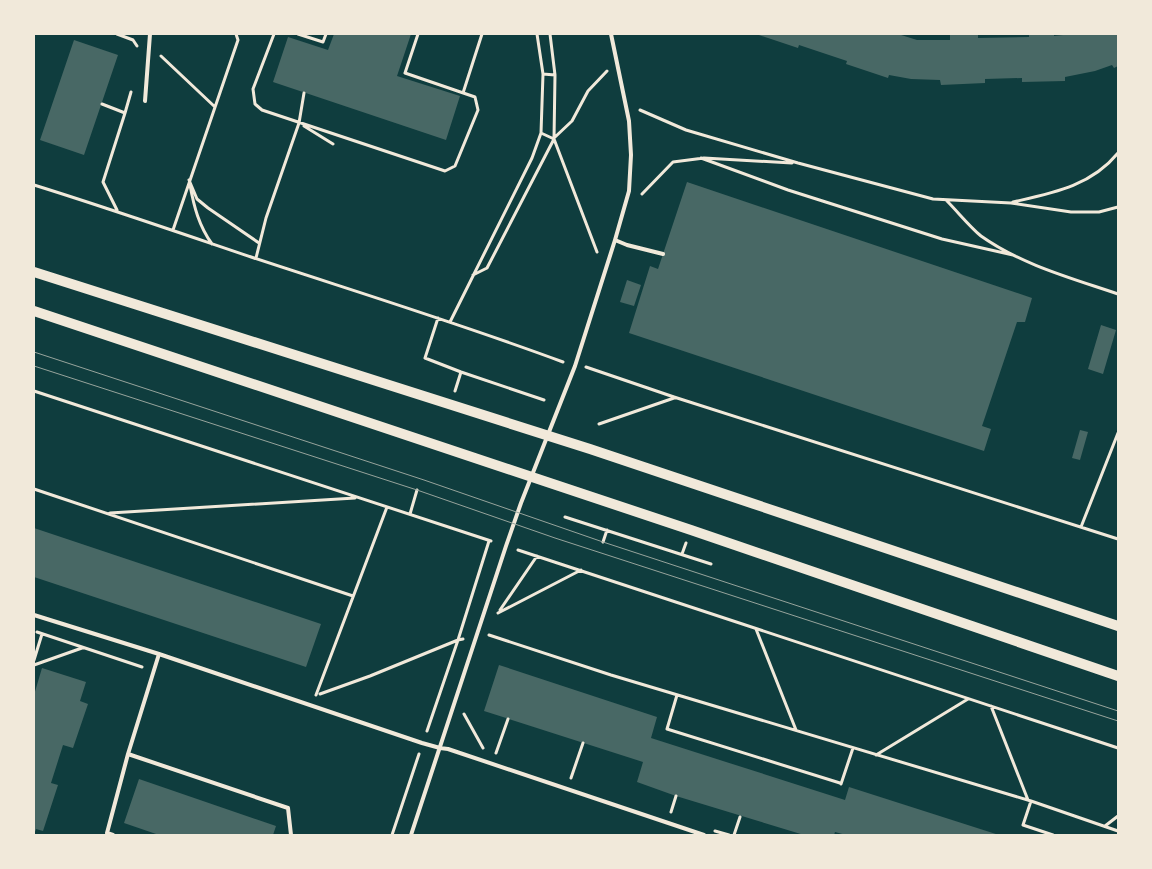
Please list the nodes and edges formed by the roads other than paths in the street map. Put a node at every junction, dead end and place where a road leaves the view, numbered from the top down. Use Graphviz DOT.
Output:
graph roads {
  1 [pos="150,34"];
  2 [pos="611,34"];
  3 [pos="145,101"];
  4 [pos="615,240"];
  5 [pos="663,254"];
  6 [pos="34,272"];
  7 [pos="34,310"];
  8 [pos="548,435"];
  9 [pos="532,477"];
  10 [pos="34,615"];
  11 [pos="1118,626"];
  12 [pos="159,654"];
  13 [pos="1118,676"];
  14 [pos="440,748"];
  15 [pos="128,754"];
  16 [pos="113,835"];
  17 [pos="292,835"];
  18 [pos="411,835"];
  19 [pos="702,835"];
  1 -- 3 [label="lane"];
  2 -- 4 [label="lane"];
  4 -- 5 [label="lane"];
  4 -- 8 [label="lane"];
  6 -- 8 [label="main road"];
  7 -- 9 [label="main road"];
  8 -- 9 [label="lane"];
  8 -- 11 [label="main road"];
  9 -- 13 [label="main road"];
  9 -- 14 [label="lane"];
  10 -- 12 [label="lane"];
  12 -- 14 [label="lane"];
  12 -- 15 [label="lane"];
  14 -- 18 [label="lane"];
  14 -- 19 [label="lane"];
  15 -- 16 [label="lane"];
  15 -- 17 [label="lane"];
}
